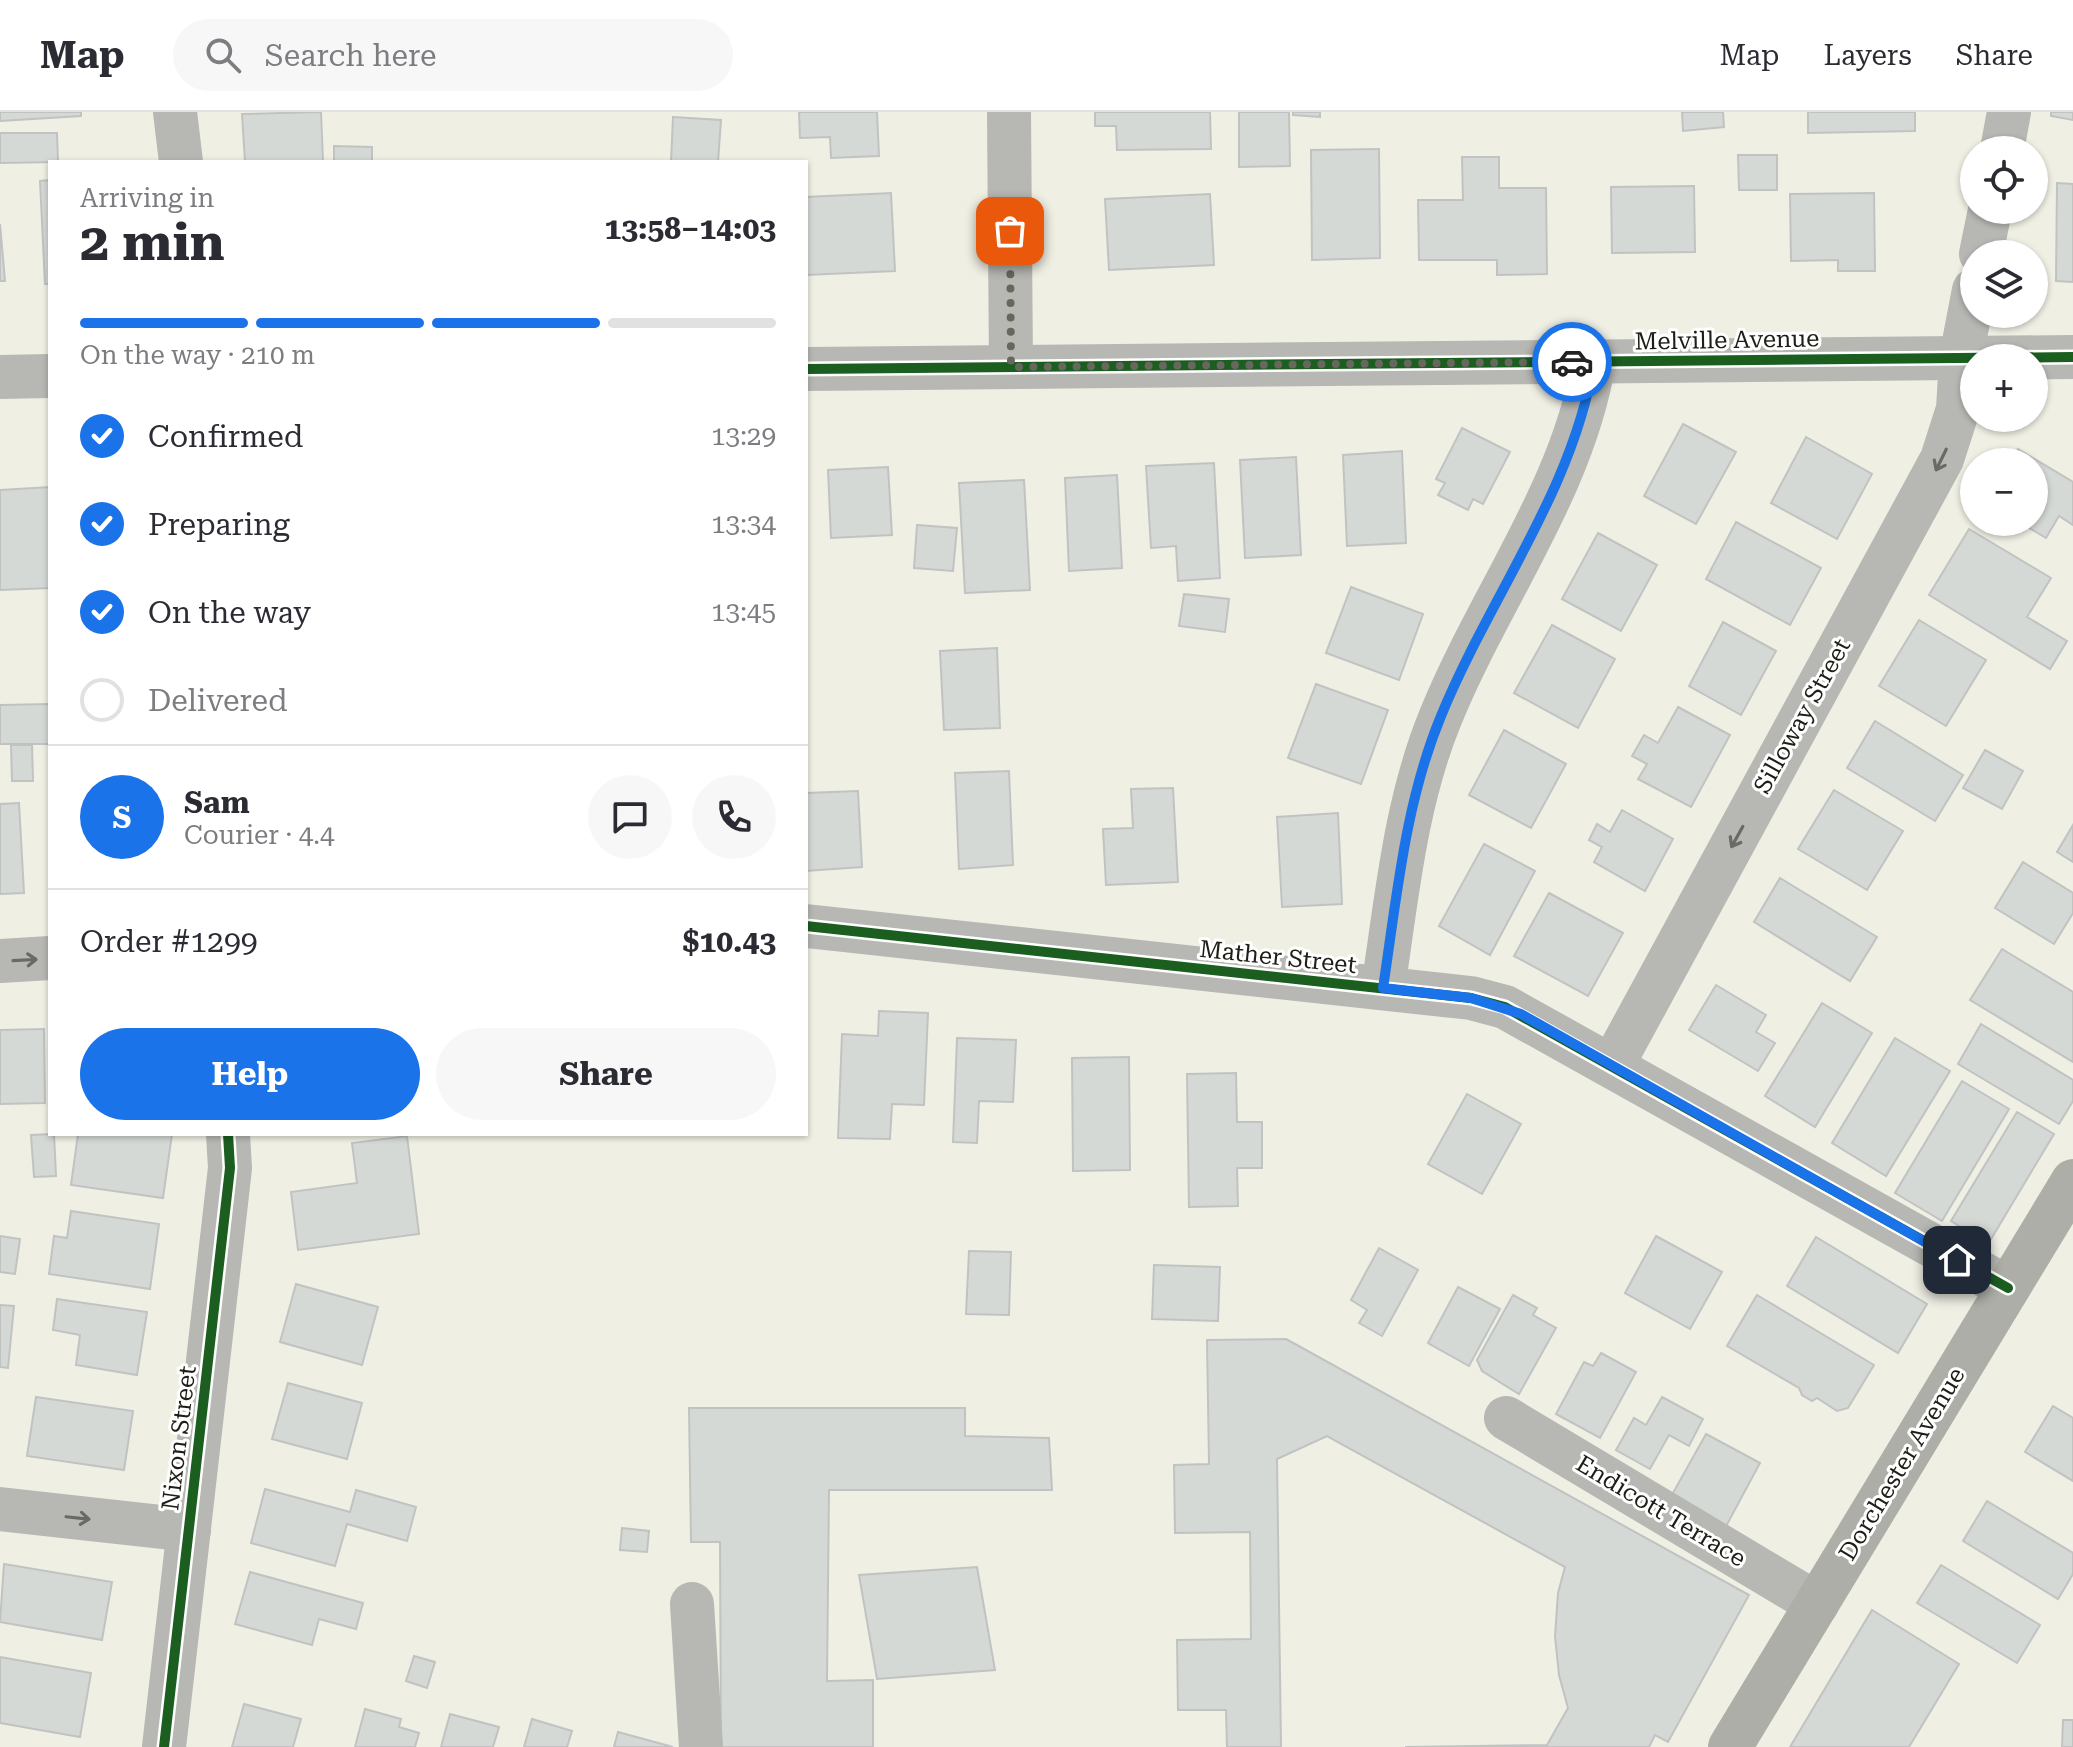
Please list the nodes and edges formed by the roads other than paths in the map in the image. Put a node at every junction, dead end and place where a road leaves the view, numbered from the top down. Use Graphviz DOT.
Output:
graph roads {
  1 [pos="175,112"];
  2 [pos="1009,112"];
  3 [pos="2009,112"];
  4 [pos="2005,136"];
  5 [pos="181,160"];
  6 [pos="2048,357"];
  7 [pos="2073,357"];
  8 [pos="1960,358"];
  9 [pos="1594,361"];
  10 [pos="1011,367"];
  11 [pos="808,369"];
  12 [pos="1960,375"];
  13 [pos="48,376"];
  14 [pos="0,377"];
  15 [pos="808,926"];
  16 [pos="48,958"];
  17 [pos="0,961"];
  18 [pos="1383,988"];
  19 [pos="1613,1064"];
  20 [pos="228,1136"];
  21 [pos="2073,1181"];
  22 [pos="2008,1288"];
  23 [pos="1506,1418"];
  24 [pos="0,1509"];
  25 [pos="189,1530"];
  26 [pos="692,1604"];
  27 [pos="1817,1604"];
  28 [pos="164,1747"];
  29 [pos="701,1747"];
  30 [pos="1730,1747"];
  1 -- 5 [label="street"];
  2 -- 10 [label="street"];
  3 -- 4 [label="street"];
  6 -- 7 [label="street, Melville Avenue"];
  8 -- 9 [label="street, Melville Avenue"];
  9 -- 10 [label="street, Melville Avenue"];
  9 -- 18 [label="street"];
  10 -- 11 [label="street, Melville Avenue"];
  12 -- 19 [label="street, Silloway Street, one-way"];
  13 -- 14 [label="street"];
  15 -- 18 [label="street, Mather Street"];
  17 -- 16 [label="street, one-way"];
  18 -- 19 [label="street, Mather Street"];
  19 -- 22 [label="street, Mather Street"];
  20 -- 25 [label="street, Nixon Street"];
  21 -- 22 [label="main road, Dorchester Avenue"];
  22 -- 27 [label="main road, Dorchester Avenue"];
  23 -- 27 [label="street, Endicott Terrace"];
  24 -- 25 [label="street, one-way"];
  25 -- 28 [label="street, Nixon Street"];
  26 -- 29 [label="street"];
  27 -- 30 [label="main road, Dorchester Avenue"];
}
